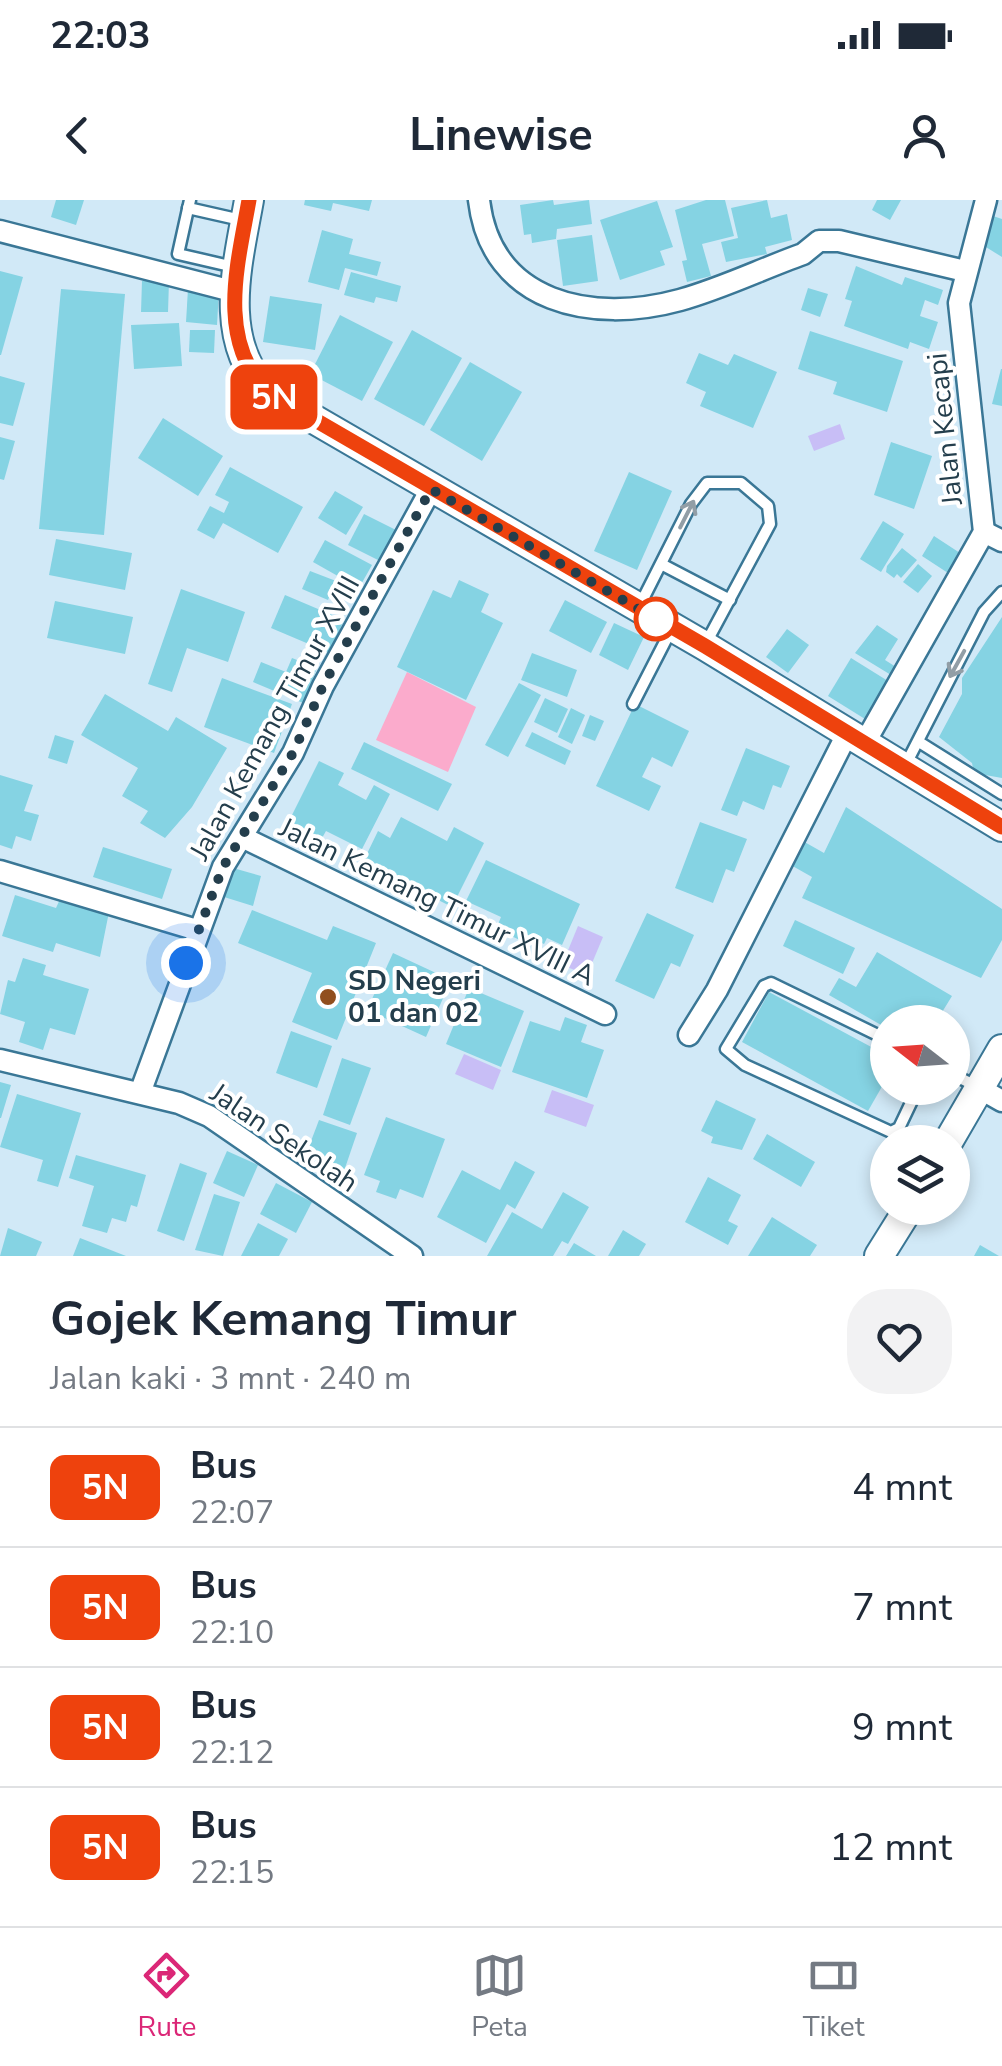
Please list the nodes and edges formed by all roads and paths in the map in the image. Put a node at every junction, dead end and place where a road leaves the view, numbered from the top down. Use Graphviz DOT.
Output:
graph roads {
  1 [pos="479,200"];
  2 [pos="986,200"];
  3 [pos="189,204"];
  4 [pos="247,211"];
  5 [pos="0,231"];
  6 [pos="965,271"];
  7 [pos="233,279"];
  8 [pos="431,489"];
  9 [pos="993,537"];
  10 [pos="663,566"];
  11 [pos="1002,592"];
  12 [pos="730,600"];
  13 [pos="638,609"];
  14 [pos="672,628"];
  15 [pos="705,646"];
  16 [pos="633,704"];
  17 [pos="855,739"];
  18 [pos="919,742"];
  19 [pos="903,769"];
  20 [pos="1002,794"];
  21 [pos="1002,828"];
  22 [pos="244,838"];
  23 [pos="0,871"];
  24 [pos="197,930"];
  25 [pos="605,1014"];
  26 [pos="870,1031"];
  27 [pos="689,1035"];
  28 [pos="1002,1048"];
  29 [pos="0,1060"];
  30 [pos="140,1093"];
  31 [pos="991,1095"];
  32 [pos="910,1105"];
  33 [pos="964,1125"];
  34 [pos="899,1225"];
  35 [pos="412,1256"];
  36 [pos="880,1256"];
  1 -- 6 [label="street"];
  2 -- 6 [label="street, Jalan Kecapi"];
  3 -- 4 [label="lane"];
  3 -- 7 [label="lane"];
  4 -- 7 [label="street"];
  5 -- 7 [label="street"];
  6 -- 9 [label="street, Jalan Kecapi"];
  7 -- 8 [label="street"];
  8 -- 13 [label="street"];
  8 -- 22 [label="street, Jalan Kemang Timur XVIII"];
  9 -- 17 [label="street, Jalan Kecapi"];
  10 -- 12 [label="lane"];
  10 -- 12 [label="lane, one-way"];
  10 -- 13 [label="lane"];
  11 -- 18 [label="lane, one-way"];
  12 -- 15 [label="lane"];
  13 -- 14 [label="street"];
  14 -- 15 [label="street"];
  14 -- 16 [label="lane"];
  15 -- 17 [label="street"];
  17 -- 19 [label="street"];
  17 -- 27 [label="street"];
  18 -- 19 [label="lane"];
  18 -- 20 [label="lane"];
  19 -- 21 [label="street"];
  22 -- 24 [label="street, Jalan Kemang Timur XVIII"];
  22 -- 25 [label="street, Jalan Kemang Timur XVIII A"];
  23 -- 24 [label="street"];
  24 -- 30 [label="street, Jalan Kemang Timur XVIII"];
  26 -- 32 [label="lane"];
  28 -- 31 [label="street"];
  29 -- 30 [label="street, Jalan Sekolah"];
  30 -- 35 [label="street, Jalan Sekolah"];
  31 -- 33 [label="street"];
  34 -- 36 [label="street"];
}
